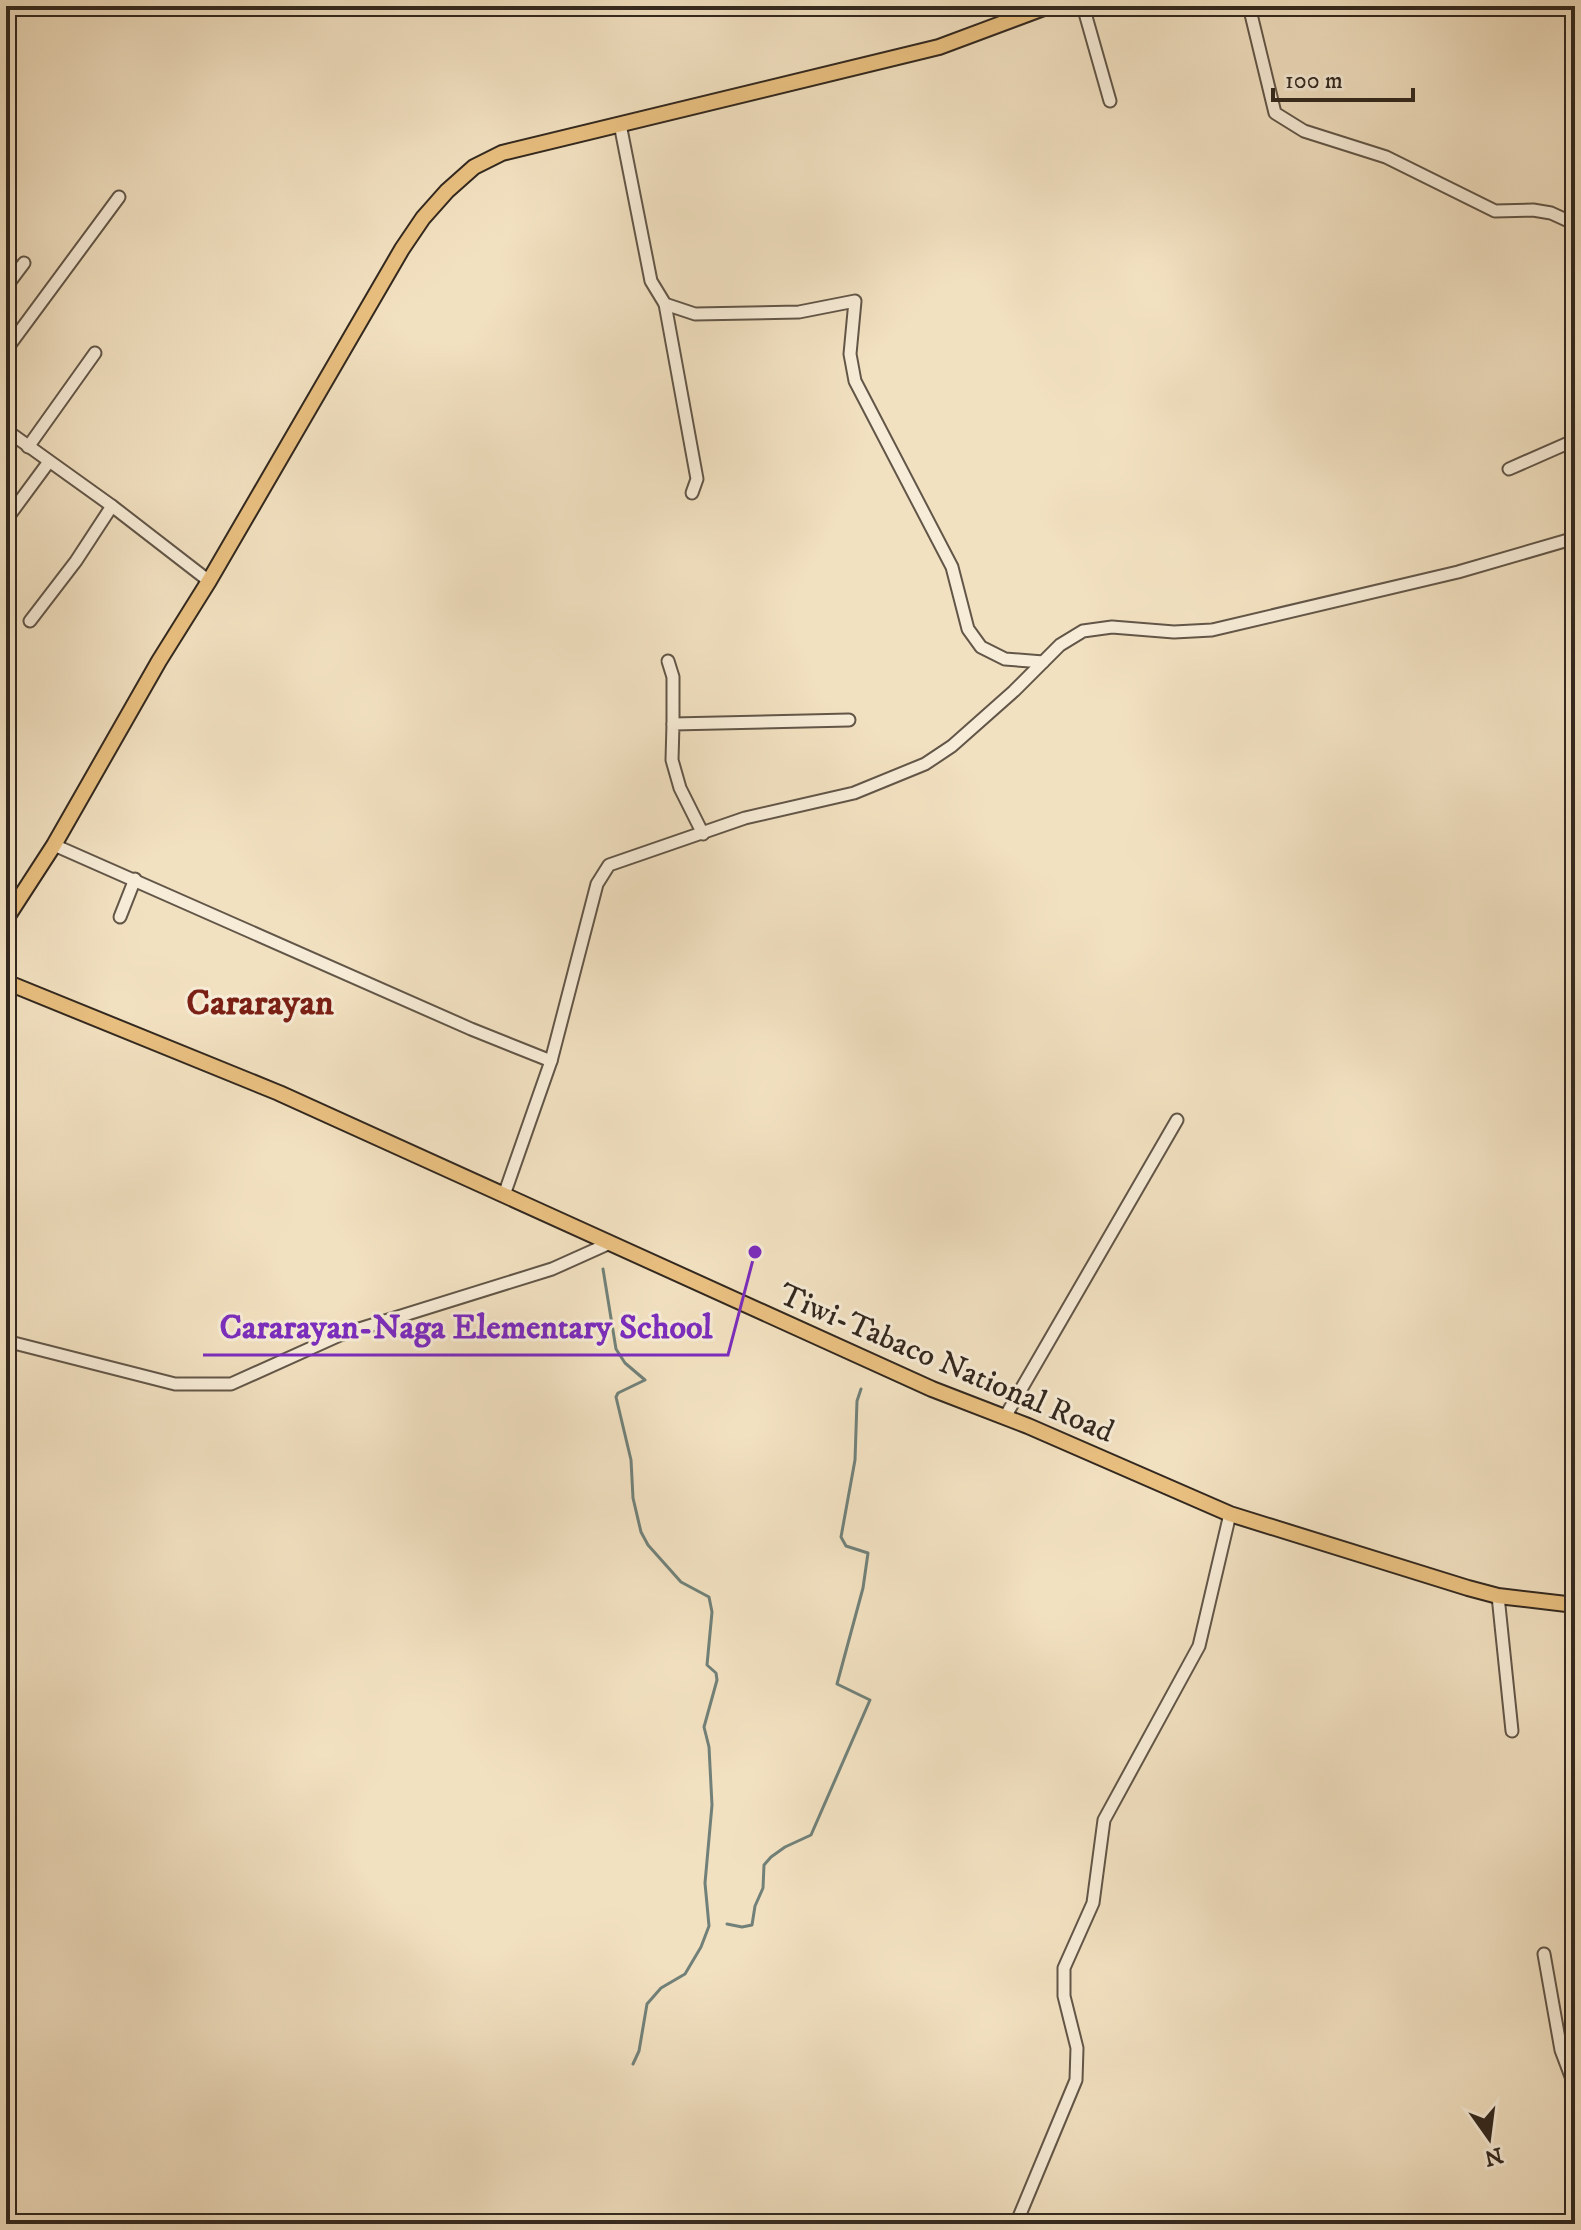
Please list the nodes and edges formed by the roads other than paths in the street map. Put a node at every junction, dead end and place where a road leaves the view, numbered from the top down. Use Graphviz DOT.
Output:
graph roads {
  1 [pos="1049,6"];
  2 [pos="1083,6"];
  3 [pos="1249,6"];
  4 [pos="1110,101"];
  5 [pos="620,124"];
  6 [pos="119,197"];
  7 [pos="1575,224"];
  8 [pos="24,263"];
  9 [pos="6,287"];
  10 [pos="665,304"];
  11 [pos="6,350"];
  12 [pos="95,353"];
  13 [pos="6,430"];
  14 [pos="1575,440"];
  15 [pos="28,447"];
  16 [pos="48,463"];
  17 [pos="1509,469"];
  18 [pos="692,493"];
  19 [pos="112,506"];
  20 [pos="6,520"];
  21 [pos="1575,538"];
  22 [pos="209,581"];
  23 [pos="30,621"];
  24 [pos="668,661"];
  25 [pos="1043,662"];
  26 [pos="849,720"];
  27 [pos="673,724"];
  28 [pos="703,834"];
  29 [pos="54,845"];
  30 [pos="135,879"];
  31 [pos="120,917"];
  32 [pos="6,919"];
  33 [pos="6,982"];
  34 [pos="551,1061"];
  35 [pos="1177,1120"];
  36 [pos="504,1195"];
  37 [pos="610,1243"];
  38 [pos="6,1341"];
  39 [pos="1005,1417"];
  40 [pos="1230,1514"];
  41 [pos="1498,1596"];
  42 [pos="1575,1605"];
  43 [pos="1512,1731"];
  44 [pos="1544,1954"];
  45 [pos="1575,2087"];
  46 [pos="1016,2224"];
  1 -- 5 [label="main road"];
  2 -- 4 [label="street"];
  3 -- 7 [label="street"];
  5 -- 10 [label="street"];
  5 -- 22 [label="main road"];
  6 -- 11 [label="street"];
  8 -- 9 [label="street"];
  10 -- 18 [label="street"];
  10 -- 25 [label="street"];
  12 -- 15 [label="street"];
  13 -- 15 [label="street"];
  14 -- 17 [label="street"];
  15 -- 16 [label="street"];
  16 -- 19 [label="street"];
  16 -- 20 [label="street"];
  19 -- 22 [label="street"];
  19 -- 23 [label="street"];
  21 -- 25 [label="street"];
  22 -- 29 [label="main road"];
  24 -- 27 [label="street"];
  25 -- 28 [label="street"];
  26 -- 27 [label="street"];
  27 -- 28 [label="street"];
  28 -- 34 [label="street"];
  29 -- 30 [label="street"];
  29 -- 32 [label="main road"];
  30 -- 31 [label="street"];
  30 -- 34 [label="street"];
  33 -- 36 [label="main road, Tiwi-Tabaco National Road"];
  34 -- 36 [label="street"];
  35 -- 39 [label="street"];
  36 -- 37 [label="main road, Tiwi-Tabaco National Road"];
  37 -- 38 [label="street"];
  37 -- 39 [label="main road, Tiwi-Tabaco National Road"];
  39 -- 40 [label="main road, Tiwi-Tabaco National Road"];
  40 -- 41 [label="main road, Tiwi-Tabaco National Road"];
  40 -- 46 [label="street"];
  41 -- 42 [label="main road, Tiwi-Tabaco National Road"];
  41 -- 43 [label="street"];
  44 -- 45 [label="street"];
}
